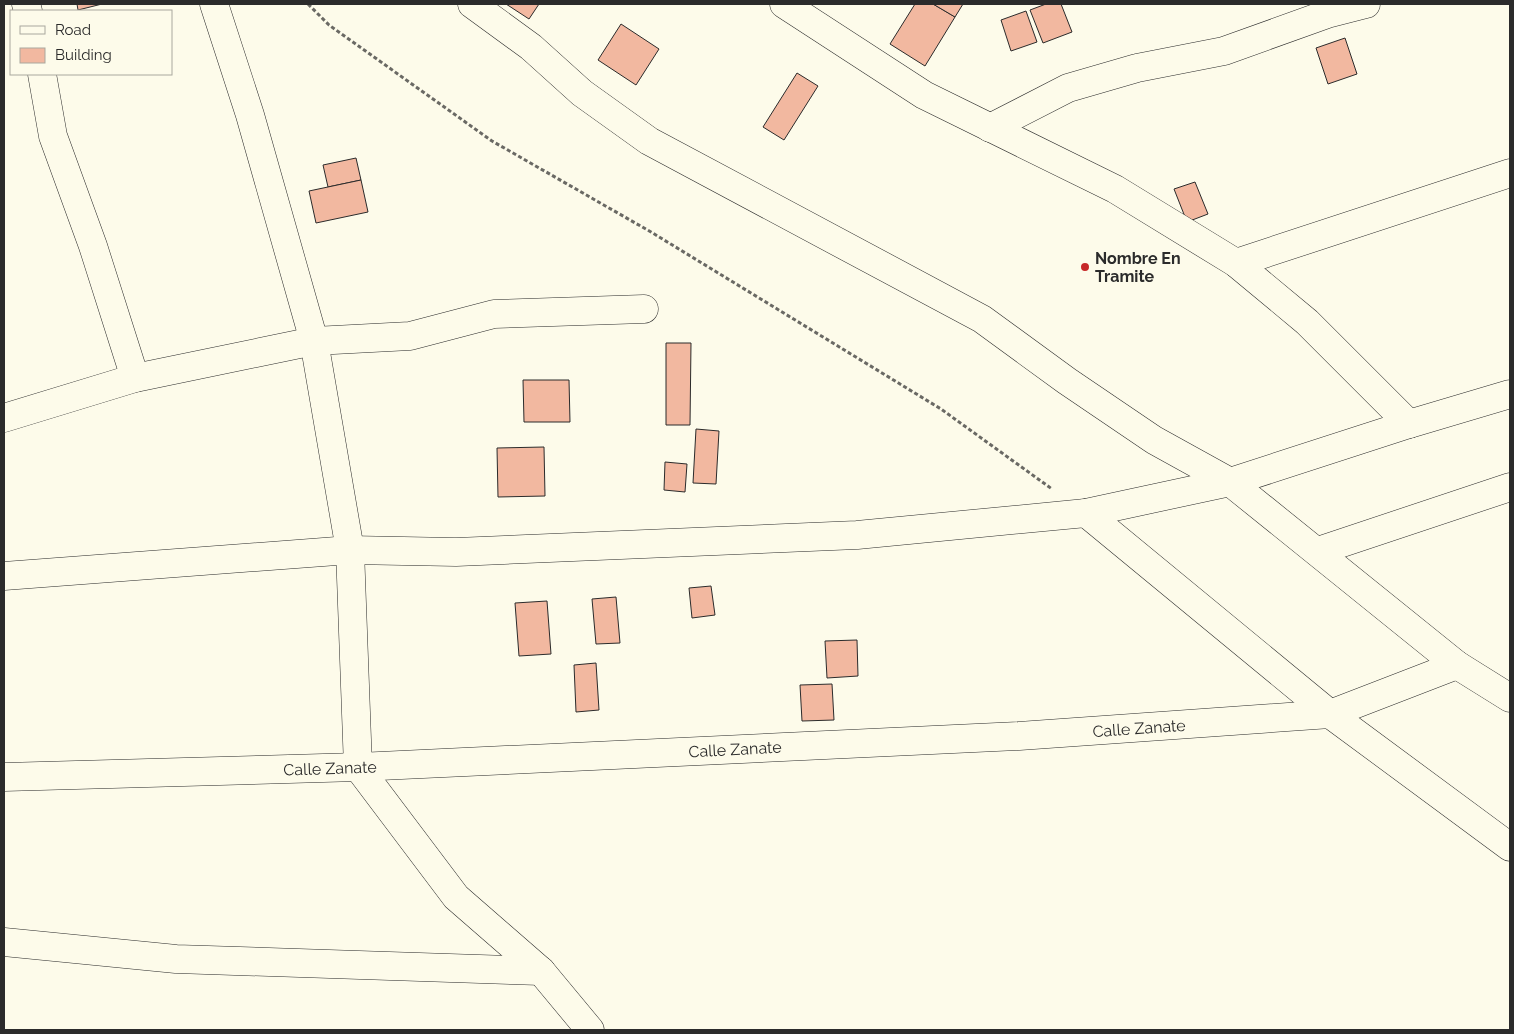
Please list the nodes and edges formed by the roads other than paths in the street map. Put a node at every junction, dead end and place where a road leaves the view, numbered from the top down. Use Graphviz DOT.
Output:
graph roads {
  1 [pos="214,4"];
  2 [pos="472,4"];
  3 [pos="1366,4"];
  4 [pos="787,5"];
  5 [pos="42,75"];
  6 [pos="990,128"];
  7 [pos="1510,173"];
  8 [pos="1236,263"];
  9 [pos="644,308"];
  10 [pos="314,341"];
  11 [pos="135,378"];
  12 [pos="1510,394"];
  13 [pos="4,418"];
  14 [pos="1409,424"];
  15 [pos="1230,482"];
  16 [pos="1510,487"];
  17 [pos="1086,513"];
  18 [pos="350,550"];
  19 [pos="1318,551"];
  20 [pos="4,576"];
  21 [pos="1456,665"];
  22 [pos="1508,694"];
  23 [pos="1330,714"];
  24 [pos="358,767"];
  25 [pos="4,777"];
  26 [pos="1510,847"];
  27 [pos="4,942"];
  28 [pos="541,971"];
  29 [pos="590,1030"];
  1 -- 10 [label="street"];
  2 -- 15 [label="street"];
  3 -- 6 [label="street"];
  4 -- 6 [label="street"];
  5 -- 11 [label="street"];
  6 -- 8 [label="street"];
  7 -- 8 [label="street"];
  8 -- 14 [label="street"];
  9 -- 10 [label="street"];
  10 -- 11 [label="street"];
  10 -- 18 [label="street"];
  11 -- 13 [label="street"];
  12 -- 14 [label="street"];
  14 -- 15 [label="street"];
  15 -- 17 [label="street"];
  15 -- 19 [label="street"];
  16 -- 19 [label="street"];
  17 -- 18 [label="street"];
  17 -- 23 [label="street"];
  18 -- 20 [label="street"];
  18 -- 24 [label="street"];
  19 -- 21 [label="street"];
  21 -- 22 [label="street"];
  21 -- 23 [label="street, Calle Zanate"];
  23 -- 24 [label="street, Calle Zanate"];
  23 -- 26 [label="street"];
  24 -- 25 [label="street, Calle Zanate"];
  24 -- 28 [label="street"];
  27 -- 28 [label="street"];
  28 -- 29 [label="street"];
}
